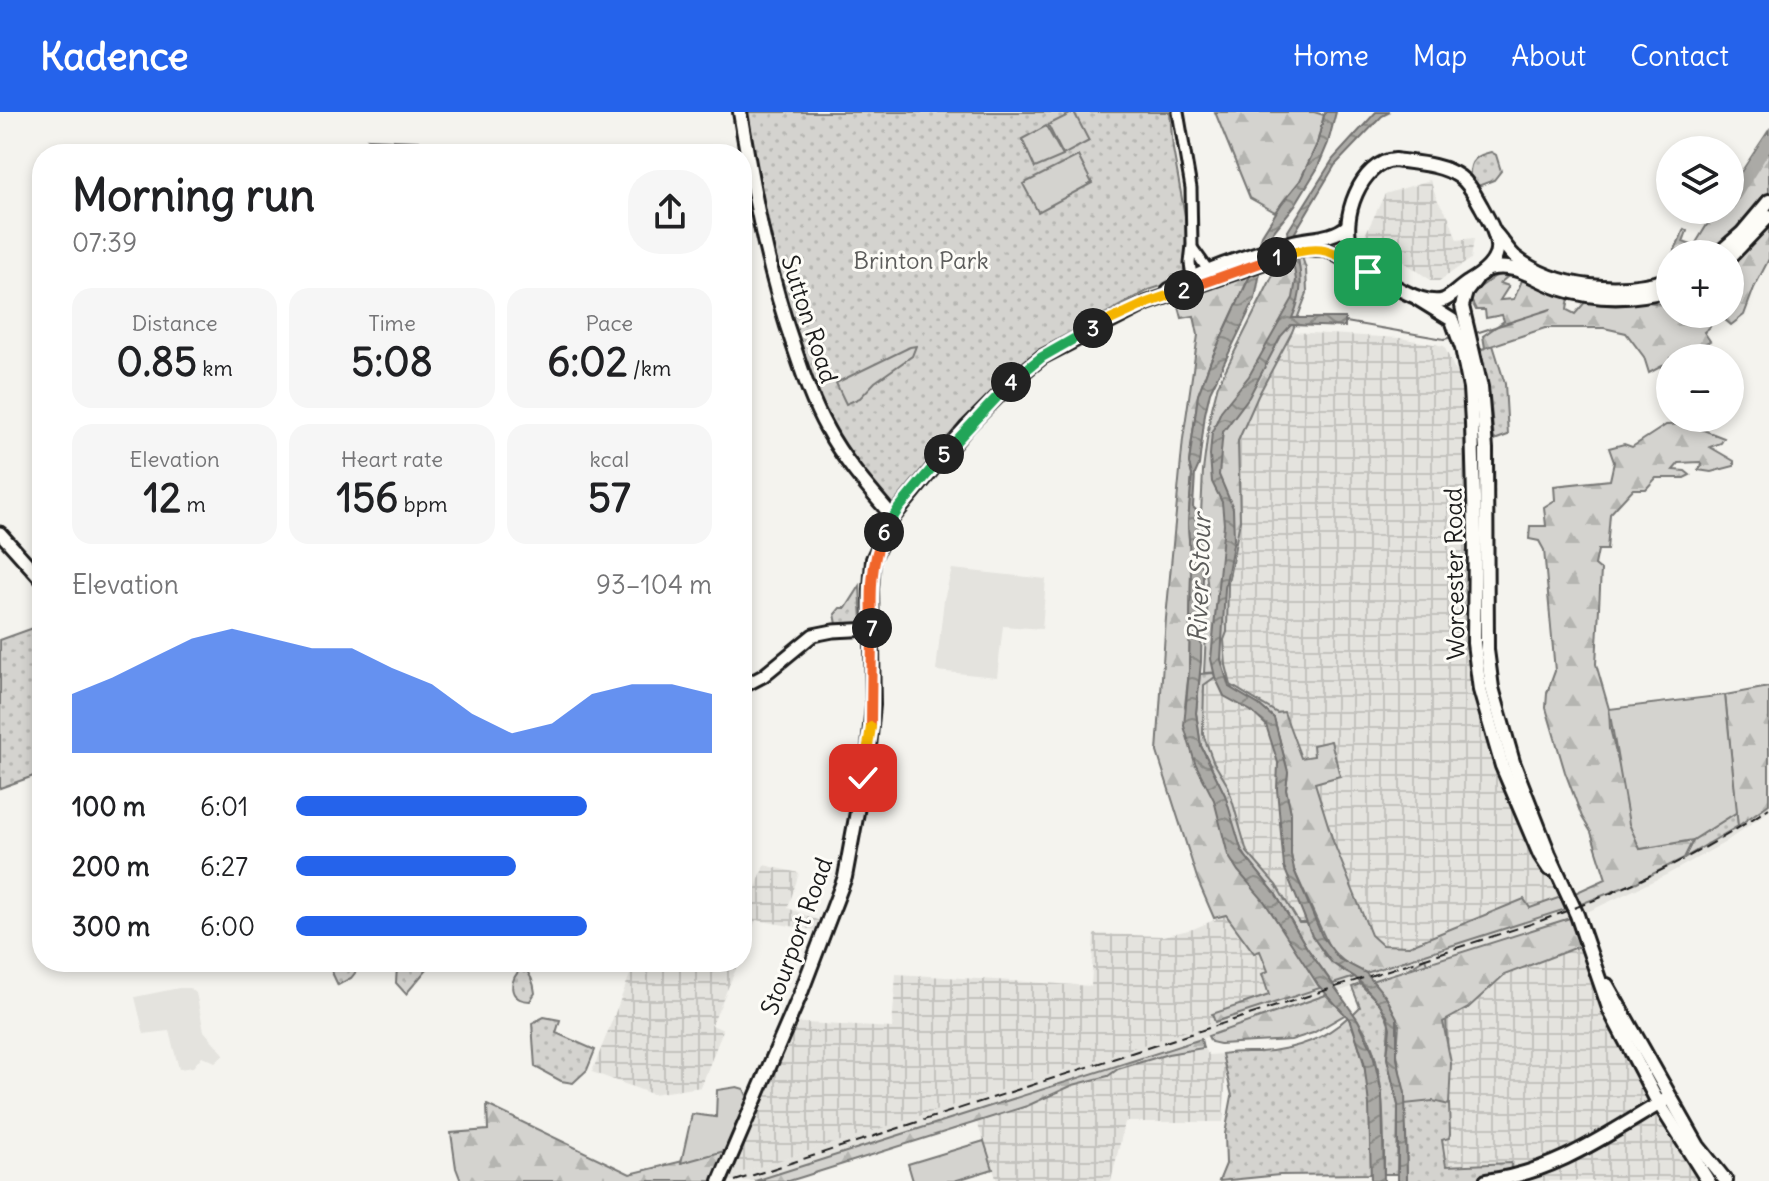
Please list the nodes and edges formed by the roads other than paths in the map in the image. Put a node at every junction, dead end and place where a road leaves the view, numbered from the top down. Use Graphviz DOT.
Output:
graph roads {
  1 [pos="740,112"];
  2 [pos="1178,112"];
  3 [pos="746,144"];
  4 [pos="752,175"];
  5 [pos="1769,201"];
  6 [pos="1769,216"];
  7 [pos="1348,226"];
  8 [pos="1493,230"];
  9 [pos="1734,240"];
  10 [pos="1744,242"];
  11 [pos="1308,243"];
  12 [pos="1192,245"];
  13 [pos="1270,256"];
  14 [pos="1489,269"];
  15 [pos="1208,270"];
  16 [pos="1476,279"];
  17 [pos="1389,281"];
  18 [pos="1192,282"];
  19 [pos="1656,282"];
  20 [pos="1656,292"];
  21 [pos="1418,299"];
  22 [pos="1462,328"];
  23 [pos="893,517"];
  24 [pos="0,533"];
  25 [pos="32,569"];
  26 [pos="872,629"];
  27 [pos="752,682"];
  28 [pos="1663,1097"];
  29 [pos="722,1177"];
  30 [pos="1486,1181"];
  31 [pos="1708,1181"];
  32 [pos="1726,1181"];
  1 -- 3 [label="main road, Sutton Road"];
  2 -- 12 [label="street"];
  4 -- 23 [label="main road, Sutton Road"];
  5 -- 9 [label="main road"];
  6 -- 10 [label="main road"];
  7 -- 8 [label="main road"];
  7 -- 11 [label="main road"];
  7 -- 17 [label="main road"];
  8 -- 14 [label="main road"];
  8 -- 19 [label="main road"];
  11 -- 13 [label="main road"];
  11 -- 13 [label="main road"];
  11 -- 17 [label="main road"];
  12 -- 15 [label="street"];
  12 -- 18 [label="street"];
  13 -- 15 [label="main road"];
  13 -- 18 [label="main road"];
  14 -- 16 [label="main road"];
  14 -- 20 [label="main road"];
  15 -- 18 [label="main road"];
  16 -- 21 [label="main road"];
  16 -- 22 [label="main road, Worcester Road"];
  17 -- 21 [label="main road"];
  18 -- 23 [label="main road, Stourport Road"];
  21 -- 22 [label="main road"];
  22 -- 28 [label="main road, Worcester Road"];
  23 -- 26 [label="main road, Stourport Road"];
  24 -- 25 [label="main road"];
  26 -- 27 [label="main road"];
  26 -- 29 [label="main road, Stourport Road"];
  28 -- 30 [label="main road"];
  28 -- 31 [label="main road, Worcester Road"];
  28 -- 32 [label="main road, Worcester Road"];
}
